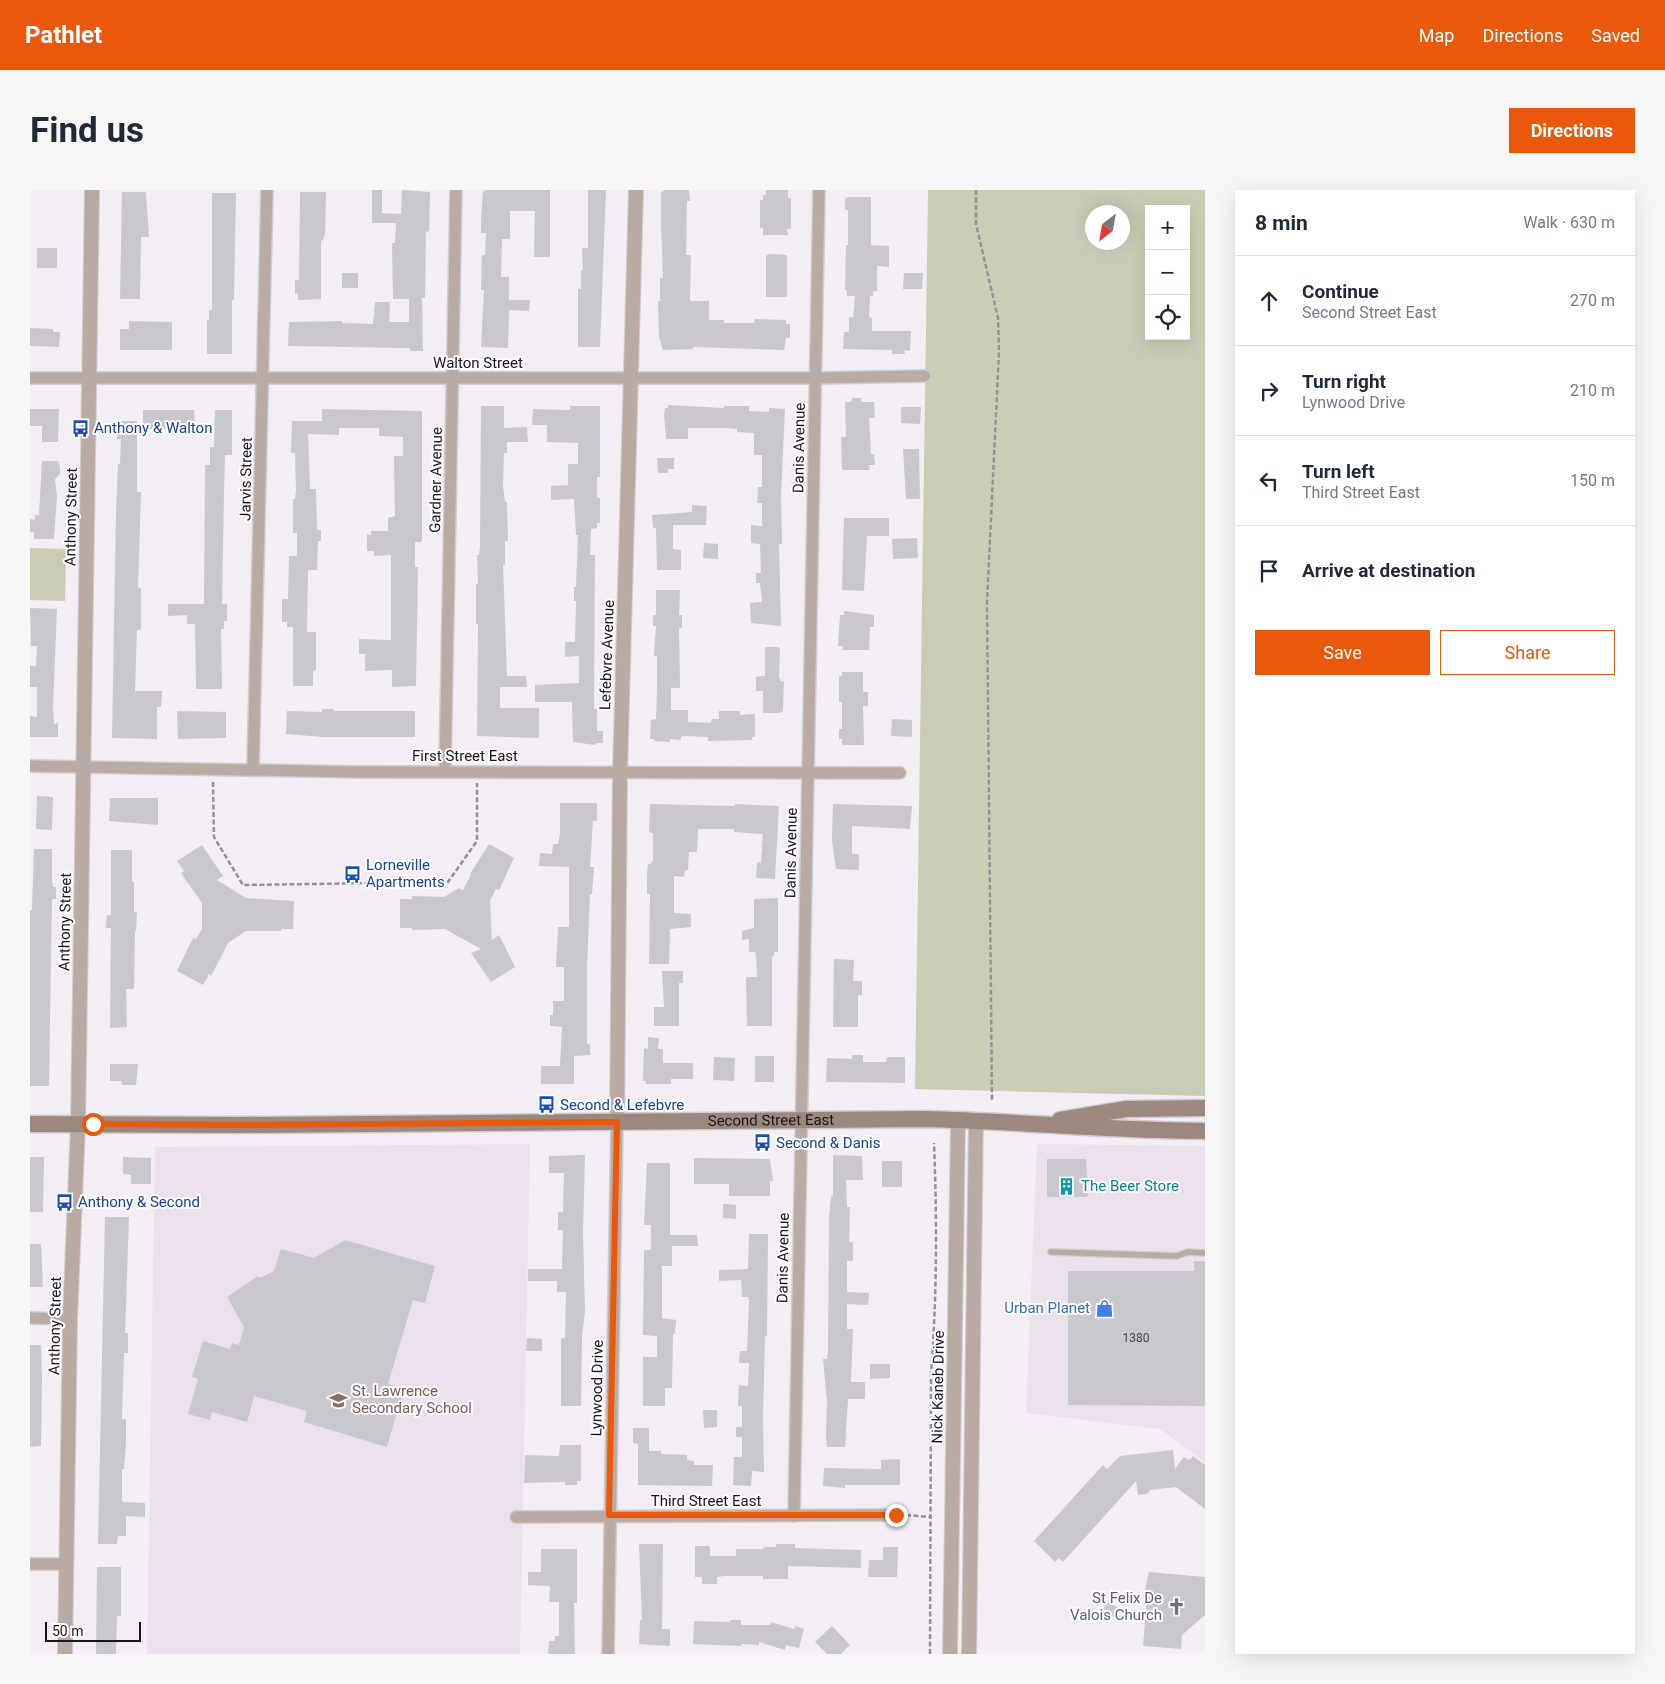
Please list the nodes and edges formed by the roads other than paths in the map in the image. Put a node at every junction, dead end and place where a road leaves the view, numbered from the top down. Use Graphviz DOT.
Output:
graph roads {
  1 [pos="92,190"];
  2 [pos="267,190"];
  3 [pos="456,190"];
  4 [pos="636,190"];
  5 [pos="819,190"];
  6 [pos="925,376"];
  7 [pos="453,377"];
  8 [pos="30,378"];
  9 [pos="632,378"];
  10 [pos="816,378"];
  11 [pos="90,379"];
  12 [pos="263,379"];
  13 [pos="30,766"];
  14 [pos="83,767"];
  15 [pos="254,769"];
  16 [pos="445,771"];
  17 [pos="620,772"];
  18 [pos="900,772"];
  19 [pos="807,773"];
  20 [pos="1205,1108"];
  21 [pos="801,1120"];
  22 [pos="958,1120"];
  23 [pos="976,1120"];
  24 [pos="617,1122"];
  25 [pos="30,1124"];
  26 [pos="78,1124"];
  27 [pos="1033,1124"];
  28 [pos="1205,1131"];
  29 [pos="1051,1252"];
  30 [pos="1205,1252"];
  31 [pos="30,1318"];
  32 [pos="70,1319"];
  33 [pos="609,1515"];
  34 [pos="896,1515"];
  35 [pos="794,1516"];
  36 [pos="516,1517"];
  37 [pos="30,1564"];
  38 [pos="67,1564"];
  39 [pos="65,1654"];
  40 [pos="608,1654"];
  41 [pos="950,1654"];
  42 [pos="970,1654"];
  1 -- 11 [label="street, Anthony Street"];
  2 -- 12 [label="street, Jarvis Street"];
  3 -- 7 [label="street, Gardner Avenue"];
  4 -- 9 [label="street, Lefebvre Avenue"];
  5 -- 10 [label="street, Danis Avenue"];
  6 -- 10 [label="street, Walton Street"];
  7 -- 9 [label="street, Walton Street"];
  7 -- 12 [label="street, Walton Street"];
  7 -- 16 [label="street, Gardner Avenue"];
  8 -- 11 [label="street, Walton Street"];
  9 -- 10 [label="street, Walton Street"];
  9 -- 17 [label="street, Lefebvre Avenue"];
  10 -- 19 [label="street, Danis Avenue"];
  11 -- 12 [label="street, Walton Street"];
  11 -- 14 [label="street, Anthony Street"];
  12 -- 15 [label="street, Jarvis Street"];
  13 -- 14 [label="street, First Street East"];
  14 -- 15 [label="street, First Street East"];
  14 -- 26 [label="street, Anthony Street"];
  15 -- 16 [label="street, First Street East"];
  16 -- 17 [label="street, First Street East"];
  17 -- 19 [label="street, First Street East"];
  17 -- 24 [label="street, Lefebvre Avenue"];
  18 -- 19 [label="street, First Street East"];
  19 -- 21 [label="street, Danis Avenue"];
  20 -- 27 [label="main road, Second Street East"];
  21 -- 22 [label="main road, Second Street East"];
  21 -- 24 [label="main road, Second Street East"];
  21 -- 35 [label="street, Danis Avenue"];
  22 -- 23 [label="main road, Second Street East"];
  22 -- 41 [label="street, Nick Kaneb Drive"];
  23 -- 27 [label="main road, Second Street East"];
  23 -- 42 [label="street"];
  24 -- 26 [label="main road, Second Street East"];
  24 -- 33 [label="street, Lynwood Drive"];
  25 -- 26 [label="main road, Second Street East"];
  26 -- 32 [label="street, Anthony Street"];
  27 -- 28 [label="main road, Second Street East"];
  29 -- 30 [label="lane"];
  31 -- 32 [label="street"];
  32 -- 38 [label="street, Anthony Street"];
  33 -- 35 [label="street, Third Street East"];
  33 -- 36 [label="street, Third Street East"];
  33 -- 40 [label="street, Lynwood Drive"];
  34 -- 35 [label="street, Third Street East"];
  37 -- 38 [label="street"];
  38 -- 39 [label="street, Anthony Street"];
}
